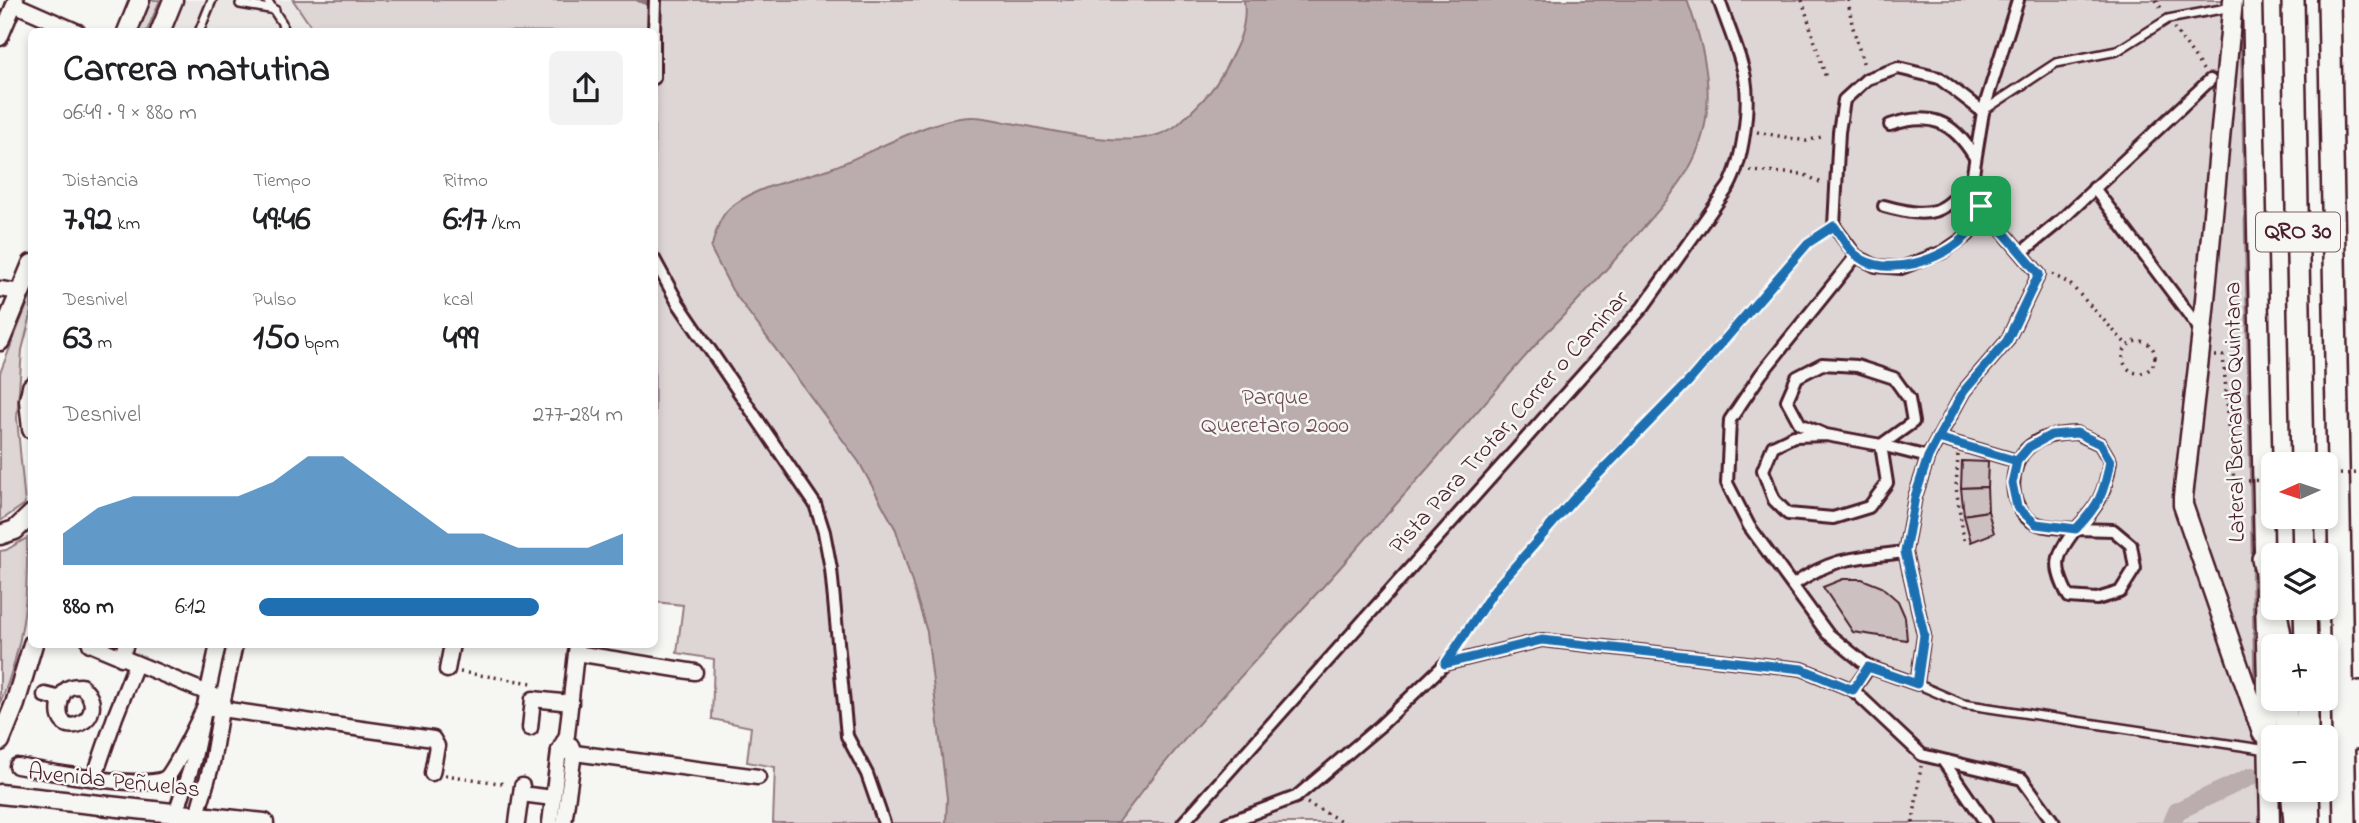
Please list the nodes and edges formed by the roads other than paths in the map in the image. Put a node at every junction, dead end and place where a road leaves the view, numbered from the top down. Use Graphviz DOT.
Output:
graph roads {
  1 [pos="139,0"];
  2 [pos="173,0"];
  3 [pos="212,0"];
  4 [pos="267,0"];
  5 [pos="655,0"];
  6 [pos="1718,0"];
  7 [pos="2018,0"];
  8 [pos="2252,0"];
  9 [pos="2293,0"];
  10 [pos="2329,0"];
  11 [pos="15,2"];
  12 [pos="240,4"];
  13 [pos="2233,4"];
  14 [pos="275,10"];
  15 [pos="70,28"];
  16 [pos="128,28"];
  17 [pos="162,28"];
  18 [pos="201,28"];
  19 [pos="283,28"];
  20 [pos="654,28"];
  21 [pos="0,38"];
  22 [pos="2210,79"];
  23 [pos="1983,112"];
  24 [pos="1890,125"];
  25 [pos="1975,156"];
  26 [pos="1973,174"];
  27 [pos="2094,188"];
  28 [pos="1884,206"];
  29 [pos="1981,206"];
  30 [pos="1834,226"];
  31 [pos="2021,252"];
  32 [pos="1856,256"];
  33 [pos="658,266"];
  34 [pos="28,273"];
  35 [pos="0,289"];
  36 [pos="20,292"];
  37 [pos="2202,332"];
  38 [pos="0,341"];
  39 [pos="1826,435"];
  40 [pos="1938,438"];
  41 [pos="1881,445"];
  42 [pos="2302,452"];
  43 [pos="1928,457"];
  44 [pos="2017,461"];
  45 [pos="28,518"];
  46 [pos="2076,529"];
  47 [pos="0,535"];
  48 [pos="2263,543"];
  49 [pos="1905,552"];
  50 [pos="1793,585"];
  51 [pos="2265,620"];
  52 [pos="32,648"];
  53 [pos="217,648"];
  54 [pos="234,648"];
  55 [pos="451,648"];
  56 [pos="577,649"];
  57 [pos="124,651"];
  58 [pos="136,664"];
  59 [pos="1445,664"];
  60 [pos="1868,667"];
  61 [pos="447,670"];
  62 [pos="695,672"];
  63 [pos="535,683"];
  64 [pos="1917,684"];
  65 [pos="1853,690"];
  66 [pos="2359,692"];
  67 [pos="208,693"];
  68 [pos="45,695"];
  69 [pos="61,699"];
  70 [pos="533,699"];
  71 [pos="570,703"];
  72 [pos="222,704"];
  73 [pos="204,709"];
  74 [pos="91,713"];
  75 [pos="115,717"];
  76 [pos="2268,725"];
  77 [pos="530,728"];
  78 [pos="2261,734"];
  79 [pos="0,741"];
  80 [pos="2348,744"];
  81 [pos="567,752"];
  82 [pos="2261,757"];
  83 [pos="1944,761"];
  84 [pos="18,766"];
  85 [pos="432,773"];
  86 [pos="758,777"];
  87 [pos="94,778"];
  88 [pos="0,794"];
  89 [pos="553,798"];
  90 [pos="2269,802"];
  91 [pos="2298,802"];
  92 [pos="2303,802"];
  93 [pos="177,818"];
  94 [pos="197,819"];
  95 [pos="264,823"];
  96 [pos="517,823"];
  97 [pos="550,823"];
  98 [pos="564,823"];
  99 [pos="884,823"];
  100 [pos="1183,823"];
  101 [pos="1227,823"];
  102 [pos="1986,823"];
  103 [pos="2054,823"];
  104 [pos="2270,823"];
  105 [pos="2295,823"];
  106 [pos="2309,823"];
  107 [pos="2345,823"];
  1 -- 16 [label="street"];
  2 -- 17 [label="street"];
  3 -- 18 [label="lane"];
  4 -- 14 [label="lane"];
  5 -- 20 [label="street"];
  6 -- 100 [label="street, Pista Para Trotar, Correr o Caminar"];
  7 -- 23 [label="street"];
  8 -- 48 [label="street, Lateral Bernardo Quintana"];
  9 -- 42 [label="main road, QRO 30"];
  10 -- 80 [label="main road, QRO 30"];
  11 -- 15 [label="street"];
  11 -- 21 [label="street"];
  12 -- 14 [label="lane"];
  13 -- 23 [label="lane"];
  13 -- 37 [label="street"];
  14 -- 19 [label="lane"];
  22 -- 27 [label="street"];
  23 -- 25 [label="street"];
  23 -- 30 [label="street"];
  24 -- 25 [label="street"];
  25 -- 26 [label="street"];
  26 -- 28 [label="street"];
  26 -- 29 [label="street"];
  27 -- 31 [label="street"];
  27 -- 37 [label="street"];
  29 -- 31 [label="street"];
  29 -- 32 [label="street"];
  30 -- 32 [label="street"];
  30 -- 59 [label="lane"];
  31 -- 40 [label="street"];
  32 -- 50 [label="street"];
  33 -- 99 [label="street"];
  34 -- 36 [label="street"];
  35 -- 36 [label="street"];
  36 -- 38 [label="street"];
  37 -- 78 [label="street"];
  39 -- 41 [label="street"];
  39 -- 41 [label="street"];
  39 -- 41 [label="street"];
  40 -- 43 [label="street"];
  40 -- 44 [label="street"];
  41 -- 43 [label="street"];
  43 -- 49 [label="street"];
  44 -- 46 [label="street"];
  44 -- 46 [label="street"];
  45 -- 47 [label="street"];
  46 -- 46 [label="street"];
  49 -- 50 [label="street"];
  49 -- 64 [label="street"];
  50 -- 60 [label="street"];
  51 -- 76 [label="street, Lateral Bernardo Quintana"];
  52 -- 79 [label="street"];
  53 -- 67 [label="street"];
  54 -- 72 [label="street"];
  55 -- 61 [label="street"];
  56 -- 62 [label="street"];
  56 -- 71 [label="street"];
  57 -- 58 [label="street"];
  58 -- 67 [label="street"];
  58 -- 75 [label="street"];
  59 -- 65 [label="street"];
  59 -- 101 [label="street"];
  60 -- 64 [label="street"];
  60 -- 65 [label="street"];
  63 -- 70 [label="street"];
  64 -- 82 [label="lane"];
  65 -- 83 [label="street"];
  66 -- 80 [label="main road"];
  67 -- 72 [label="street"];
  67 -- 73 [label="street"];
  68 -- 69 [label="street"];
  69 -- 74 [label="street"];
  69 -- 74 [label="street"];
  70 -- 71 [label="street"];
  70 -- 77 [label="street"];
  71 -- 81 [label="street"];
  72 -- 73 [label="street"];
  72 -- 85 [label="street"];
  72 -- 94 [label="street"];
  73 -- 87 [label="street"];
  73 -- 93 [label="street"];
  74 -- 75 [label="street"];
  75 -- 87 [label="street"];
  80 -- 107 [label="main road, QRO 30"];
  81 -- 86 [label="street"];
  81 -- 89 [label="street"];
  81 -- 98 [label="street"];
  83 -- 102 [label="street"];
  83 -- 103 [label="street"];
  84 -- 87 [label="street"];
  88 -- 93 [label="street, Avenida Peñuelas"];
  89 -- 96 [label="street"];
  89 -- 97 [label="street"];
  90 -- 104 [label="street, Lateral Bernardo Quintana"];
  91 -- 105 [label="main road"];
  92 -- 106 [label="main road"];
  93 -- 94 [label="street, Avenida Peñuelas"];
  94 -- 95 [label="street, Avenida Peñuelas"];
}
